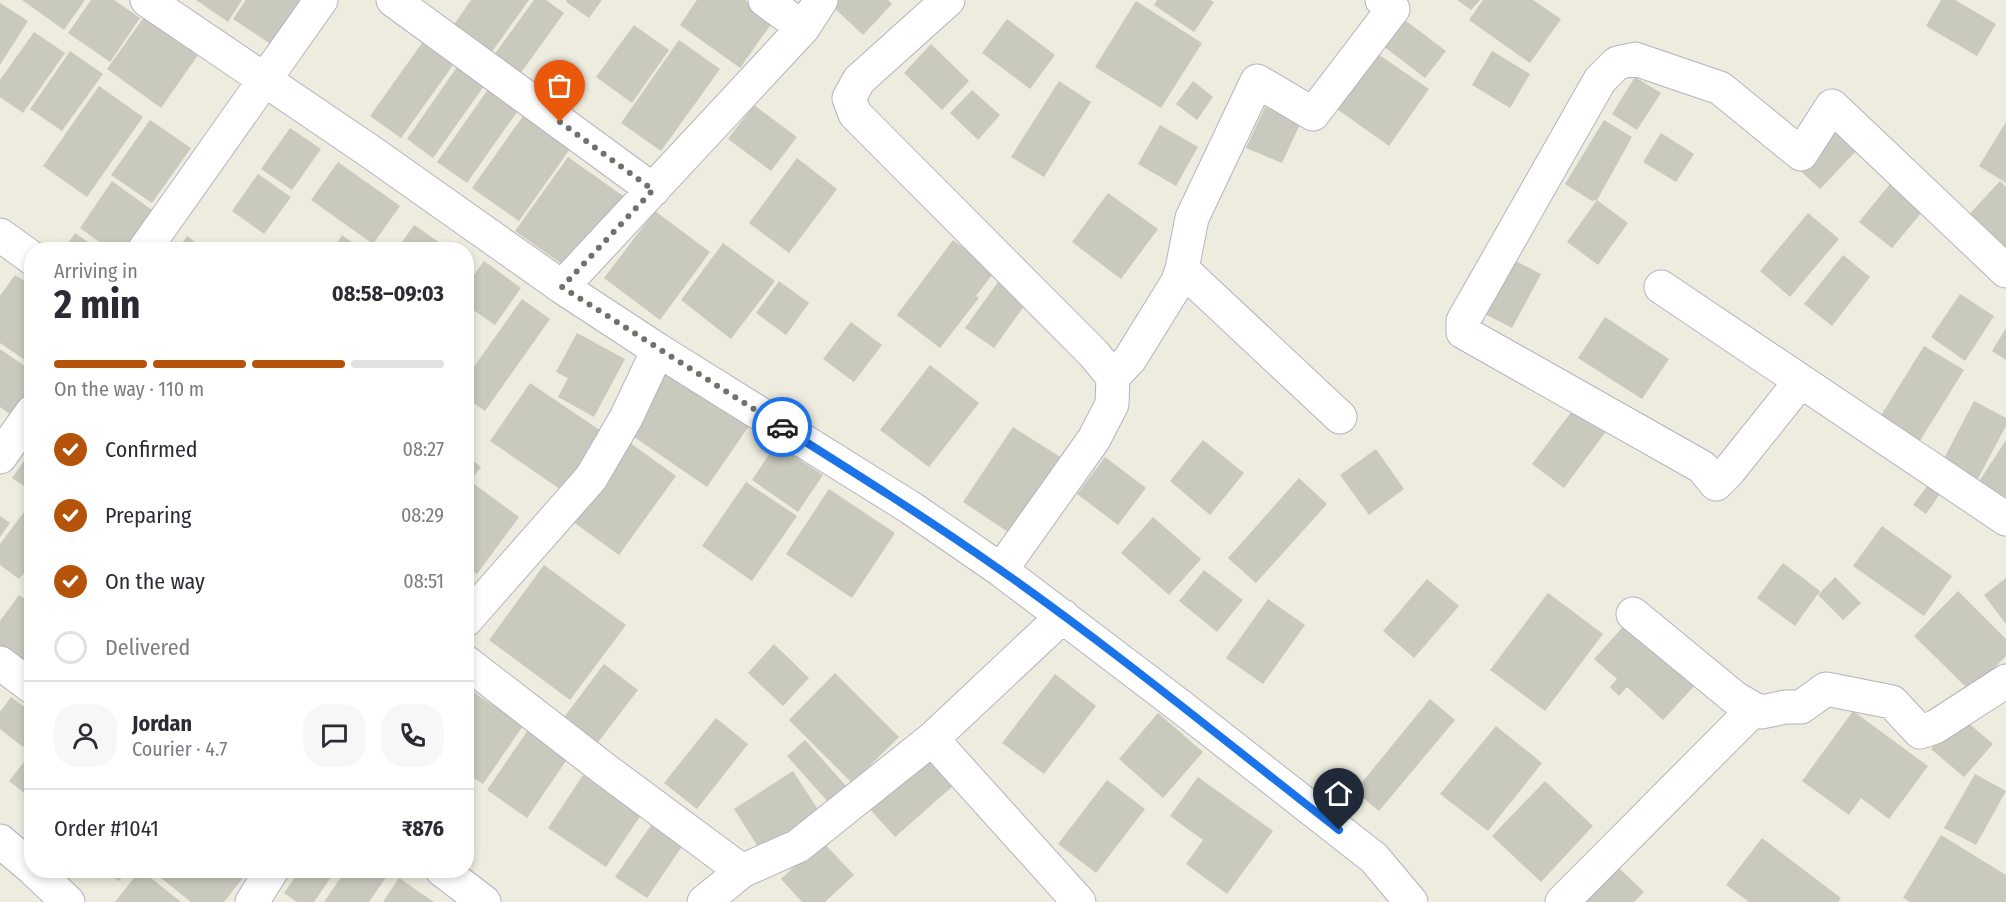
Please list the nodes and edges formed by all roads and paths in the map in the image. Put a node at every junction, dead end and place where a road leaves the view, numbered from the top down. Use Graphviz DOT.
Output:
graph roads {
  1 [pos="147,0"];
  2 [pos="321,0"];
  3 [pos="393,0"];
  4 [pos="765,0"];
  5 [pos="821,0"];
  6 [pos="948,0"];
  7 [pos="1382,0"];
  8 [pos="803,28"];
  9 [pos="264,80"];
  10 [pos="653,190"];
  11 [pos="0,235"];
  12 [pos="150,242"];
  13 [pos="24,252"];
  14 [pos="1182,269"];
  15 [pos="2006,272"];
  16 [pos="562,287"];
  17 [pos="1661,287"];
  18 [pos="658,350"];
  19 [pos="1113,377"];
  20 [pos="1800,382"];
  21 [pos="1340,417"];
  22 [pos="24,423"];
  23 [pos="0,457"];
  24 [pos="2006,519"];
  25 [pos="1001,570"];
  26 [pos="474,611"];
  27 [pos="1633,614"];
  28 [pos="1063,616"];
  29 [pos="0,663"];
  30 [pos="474,668"];
  31 [pos="24,681"];
  32 [pos="2006,681"];
  33 [pos="1754,709"];
  34 [pos="932,739"];
  35 [pos="0,841"];
  36 [pos="24,861"];
  37 [pos="742,871"];
  38 [pos="43,878"];
  39 [pos="452,878"];
  40 [pos="710,900"];
  41 [pos="68,902"];
  42 [pos="484,902"];
  43 [pos="1079,902"];
  44 [pos="1411,902"];
  45 [pos="1562,902"];
  1 -- 9 [label="street"];
  2 -- 9 [label="street"];
  3 -- 10 [label="street"];
  4 -- 8 [label="street"];
  5 -- 8 [label="street"];
  6 -- 19 [label="street"];
  7 -- 14 [label="street"];
  8 -- 10 [label="street"];
  9 -- 12 [label="street"];
  9 -- 16 [label="street"];
  10 -- 16 [label="street"];
  11 -- 13 [label="street"];
  14 -- 19 [label="street"];
  14 -- 21 [label="street"];
  15 -- 20 [label="street"];
  16 -- 18 [label="street"];
  17 -- 20 [label="street"];
  18 -- 25 [label="street"];
  18 -- 26 [label="street"];
  19 -- 25 [label="street"];
  20 -- 24 [label="street"];
  22 -- 23 [label="street"];
  25 -- 28 [label="street"];
  27 -- 33 [label="street"];
  28 -- 34 [label="street"];
  28 -- 44 [label="street"];
  29 -- 31 [label="street"];
  30 -- 37 [label="street"];
  32 -- 33 [label="street"];
  33 -- 45 [label="street"];
  34 -- 37 [label="street"];
  34 -- 43 [label="street"];
  35 -- 36 [label="street"];
  37 -- 40 [label="street"];
  38 -- 41 [label="street"];
  39 -- 42 [label="street"];
}
